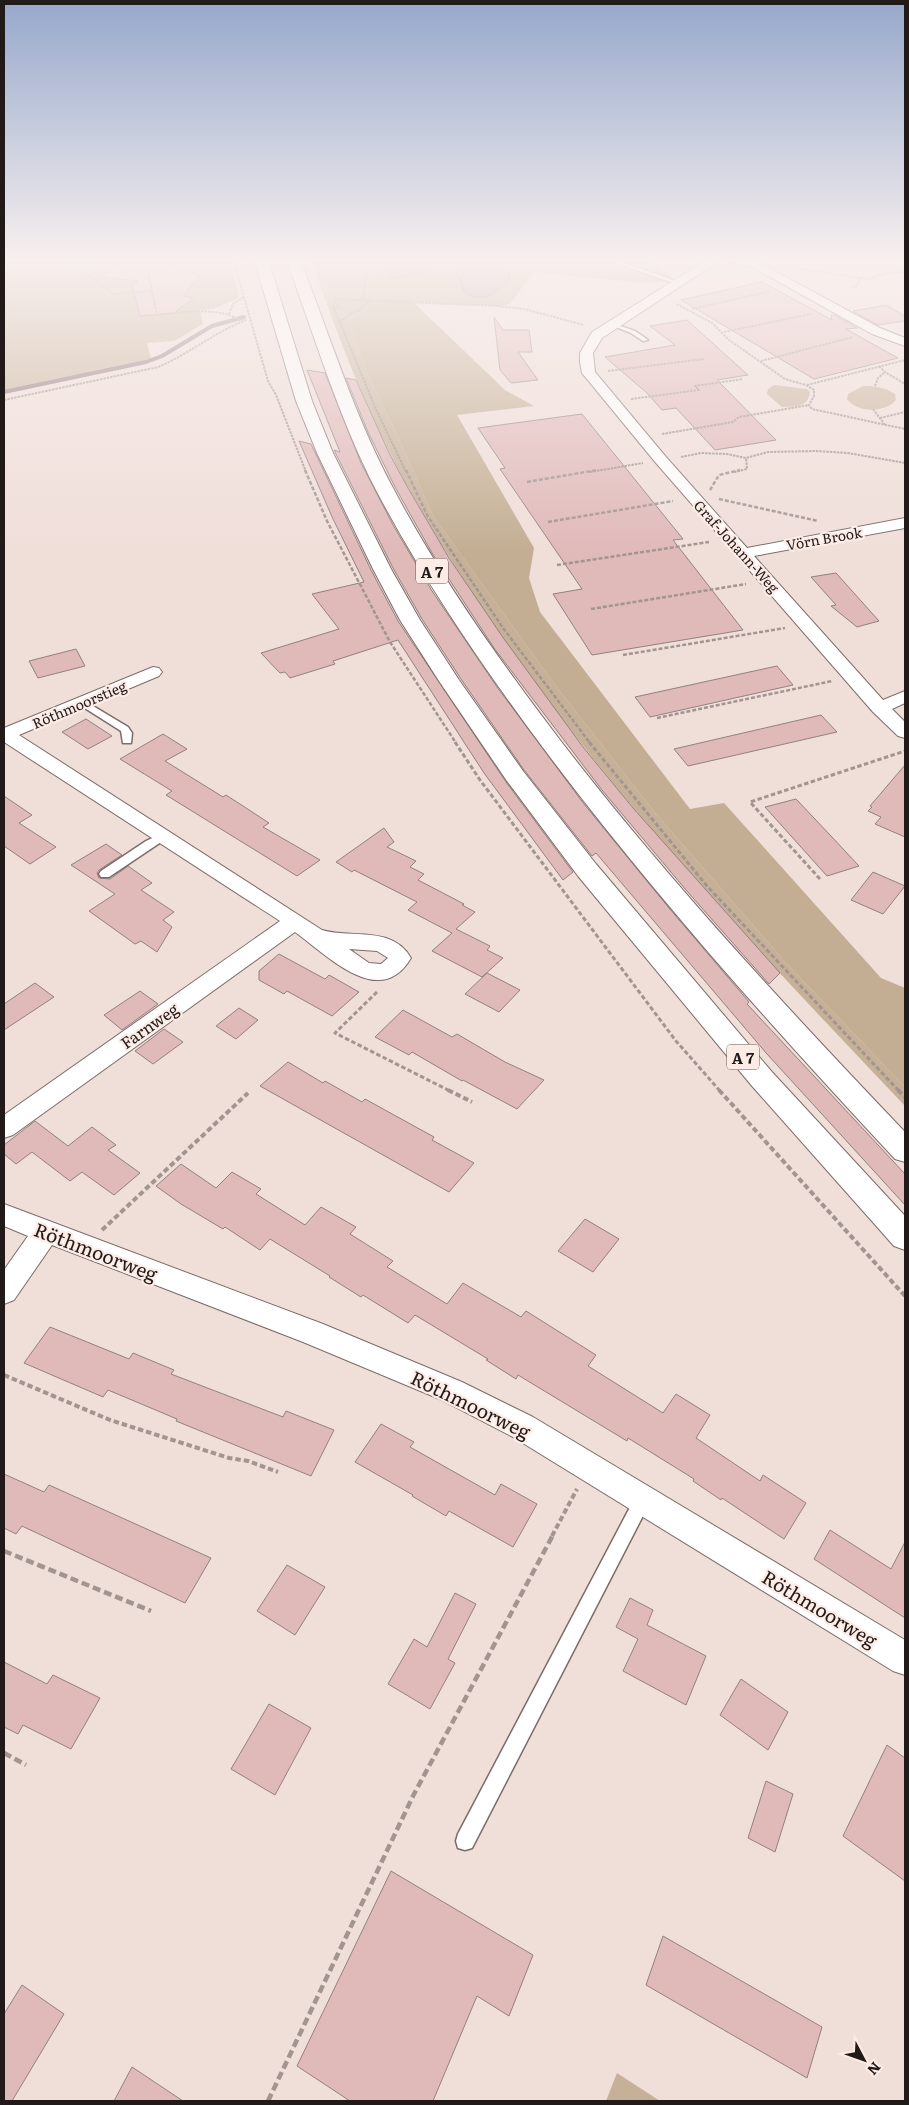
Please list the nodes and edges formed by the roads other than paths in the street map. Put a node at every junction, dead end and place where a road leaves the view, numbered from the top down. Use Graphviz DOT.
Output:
graph roads {
  1 [pos="291,357"];
  2 [pos="328,357"];
  3 [pos="586,357"];
  4 [pos="905,523"];
  5 [pos="744,553"];
  6 [pos="153,672"];
  7 [pos="905,696"];
  8 [pos="83,703"];
  9 [pos="880,708"];
  10 [pos="905,732"];
  11 [pos="5,735"];
  12 [pos="127,741"];
  13 [pos="163,836"];
  14 [pos="105,874"];
  15 [pos="295,921"];
  16 [pos="317,936"];
  17 [pos="4,1128"];
  18 [pos="905,1151"];
  19 [pos="4,1215"];
  20 [pos="46,1232"];
  21 [pos="905,1237"];
  22 [pos="4,1292"];
  23 [pos="643,1499"];
  24 [pos="905,1660"];
  25 [pos="465,1841"];
  1 -- 21 [label="highway, A 7"];
  2 -- 18 [label="highway, A 7"];
  3 -- 5 [label="street, Graf-Johann-Weg"];
  4 -- 5 [label="street, Vörn Brook"];
  5 -- 9 [label="street, Graf-Johann-Weg"];
  6 -- 8 [label="street, Röthmoorstieg"];
  7 -- 9 [label="street"];
  8 -- 11 [label="street, Röthmoorstieg"];
  8 -- 12 [label="lane"];
  9 -- 10 [label="street, Graf-Johann-Weg"];
  11 -- 13 [label="street"];
  13 -- 14 [label="lane"];
  13 -- 15 [label="street"];
  15 -- 16 [label="street"];
  15 -- 17 [label="street, Farnweg"];
  16 -- 16 [label="street"];
  19 -- 20 [label="street, Röthmoorweg"];
  20 -- 22 [label="street"];
  20 -- 23 [label="street, Röthmoorweg"];
  23 -- 24 [label="street, Röthmoorweg"];
  23 -- 25 [label="lane"];
}
